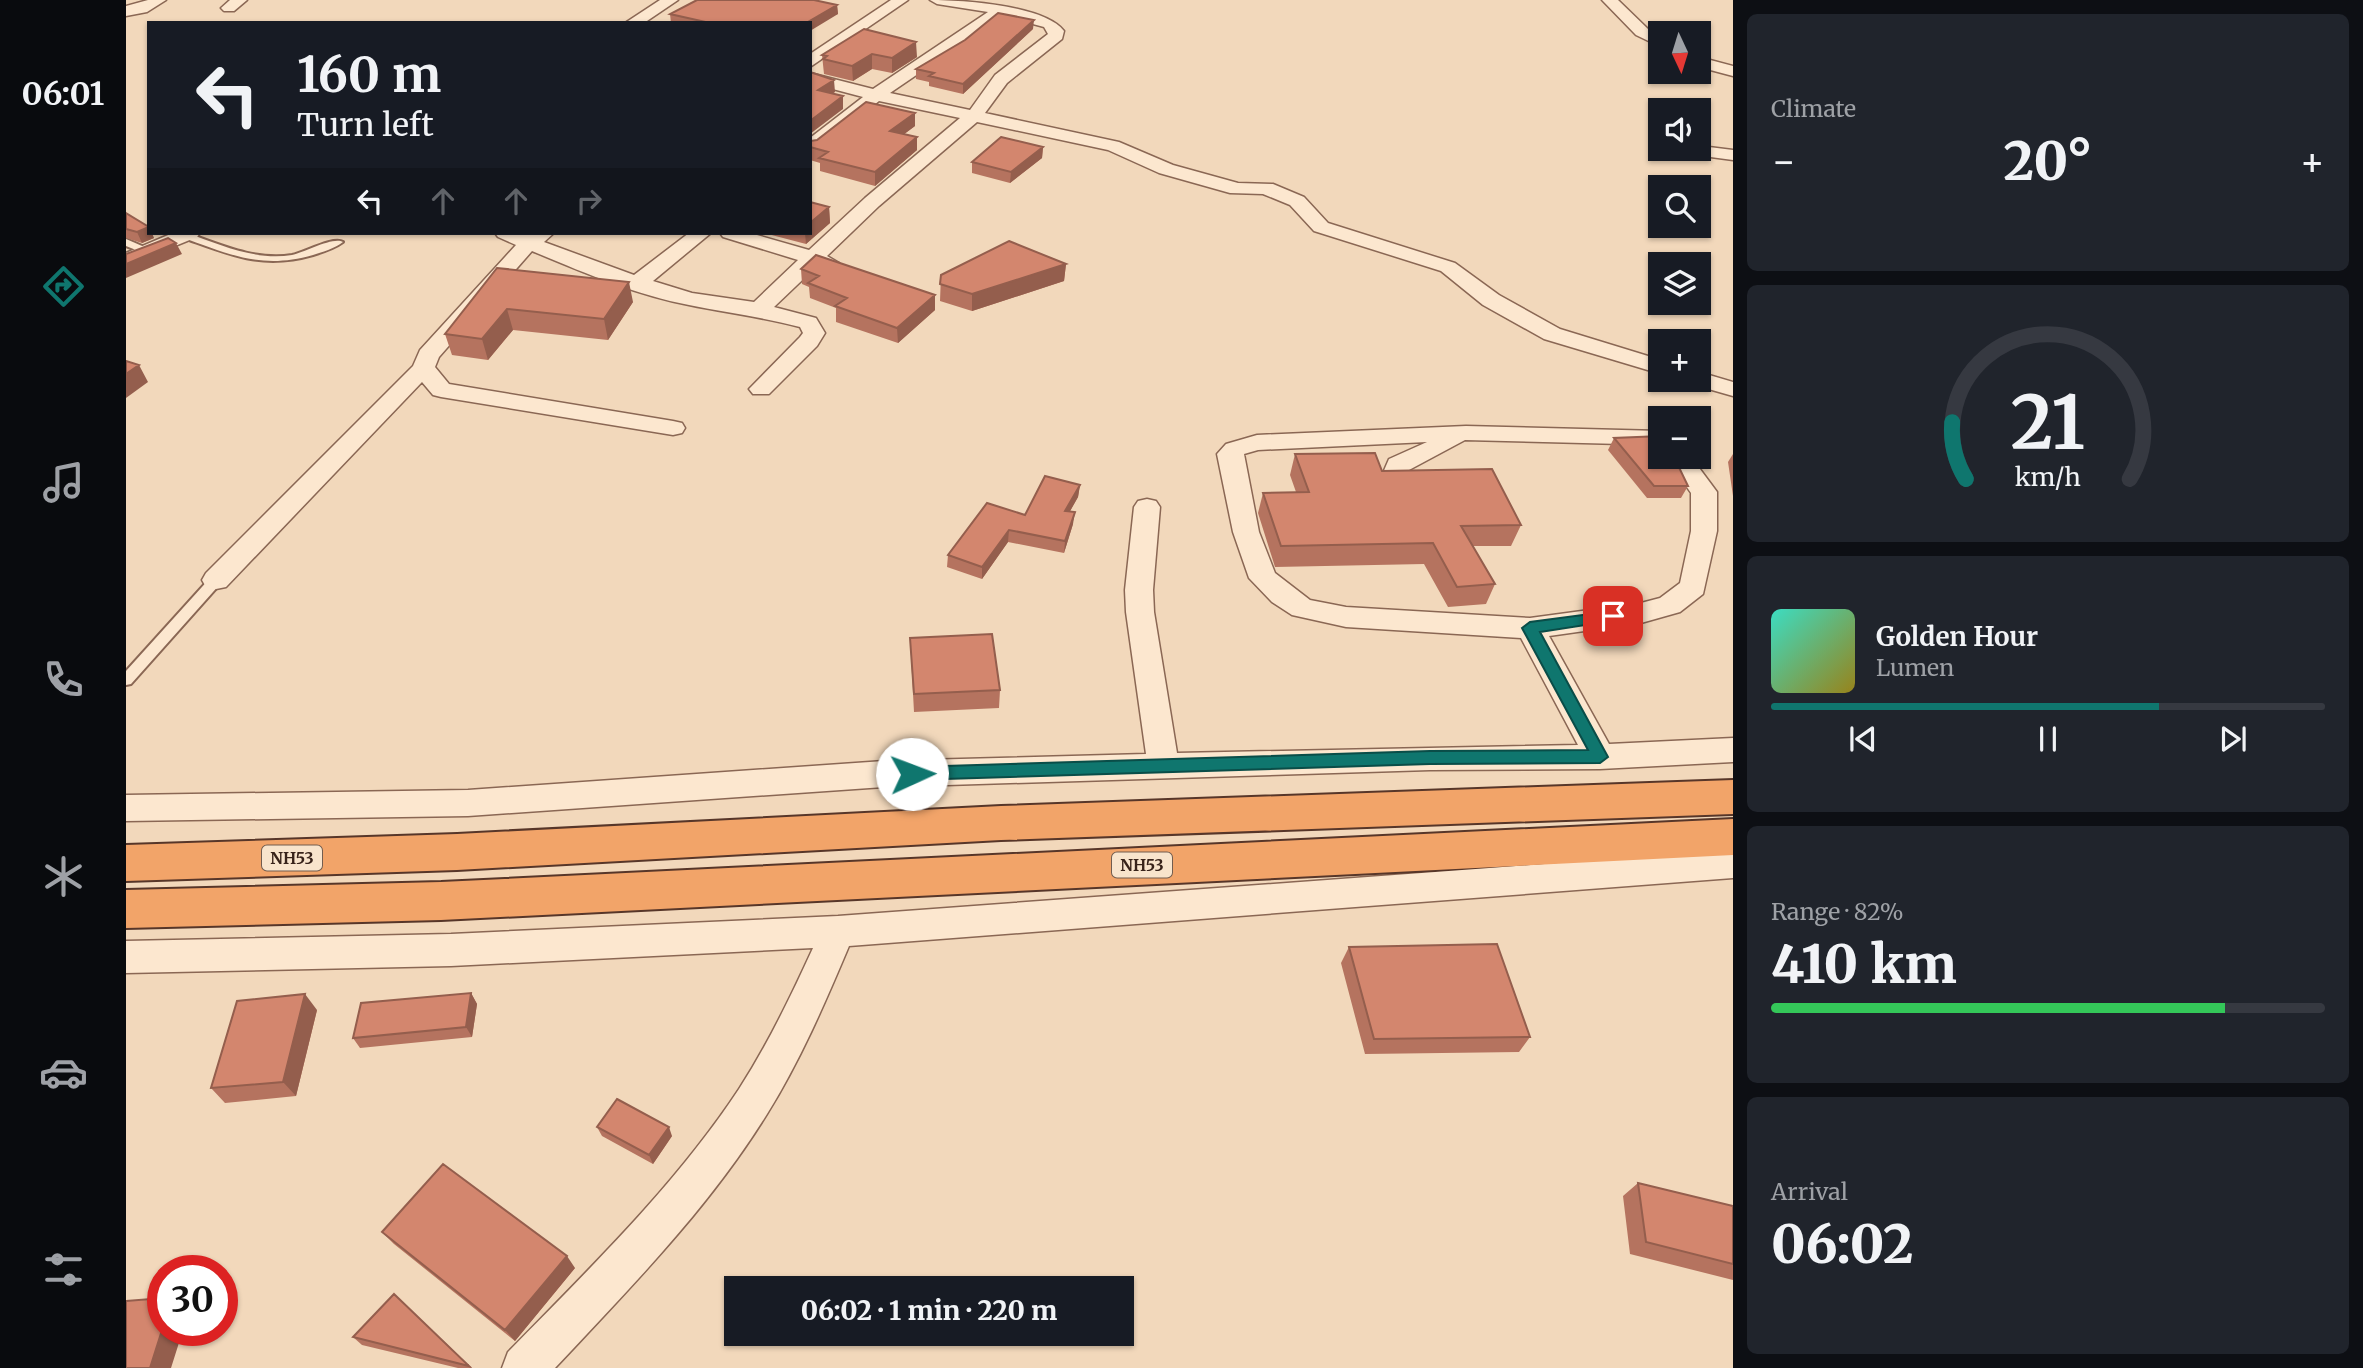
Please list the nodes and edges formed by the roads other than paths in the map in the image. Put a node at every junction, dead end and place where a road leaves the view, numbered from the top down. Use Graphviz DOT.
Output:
graph roads {
  1 [pos="159,0"];
  2 [pos="670,0"];
  3 [pos="901,0"];
  4 [pos="937,0"];
  5 [pos="1609,0"];
  6 [pos="126,10"];
  7 [pos="1000,11"];
  8 [pos="636,21"];
  9 [pos="1648,35"];
  10 [pos="812,61"];
  11 [pos="1712,66"];
  12 [pos="1733,72"];
  13 [pos="812,79"];
  14 [pos="876,95"];
  15 [pos="975,115"];
  16 [pos="812,145"];
  17 [pos="1711,152"];
  18 [pos="1733,155"];
  19 [pos="185,235"];
  20 [pos="190,235"];
  21 [pos="698,235"];
  22 [pos="737,235"];
  23 [pos="537,237"];
  24 [pos="126,242"];
  25 [pos="338,242"];
  26 [pos="146,251"];
  27 [pos="813,258"];
  28 [pos="126,260"];
  29 [pos="852,270"];
  30 [pos="638,282"];
  31 [pos="759,309"];
  32 [pos="1648,363"];
  33 [pos="423,368"];
  34 [pos="1711,383"];
  35 [pos="761,389"];
  36 [pos="1733,389"];
  37 [pos="673,428"];
  38 [pos="1466,433"];
  39 [pos="1648,438"];
  40 [pos="1687,469"];
  41 [pos="1392,482"];
  42 [pos="1147,507"];
  43 [pos="216,580"];
  44 [pos="1530,628"];
  45 [pos="126,680"];
  46 [pos="1733,750"];
  47 [pos="1600,757"];
  48 [pos="1163,766"];
  49 [pos="1733,797"];
  50 [pos="126,808"];
  51 [pos="126,863"];
  52 [pos="1731,863"];
  53 [pos="126,909"];
  54 [pos="838,931"];
  55 [pos="126,957"];
  56 [pos="524,1368"];
  1 -- 6 [label="street"];
  2 -- 8 [label="street"];
  3 -- 10 [label="street"];
  4 -- 7 [label="street"];
  5 -- 9 [label="street"];
  7 -- 14 [label="street"];
  7 -- 15 [label="street"];
  11 -- 12 [label="street"];
  13 -- 14 [label="street"];
  14 -- 15 [label="street"];
  14 -- 16 [label="street"];
  15 -- 27 [label="street"];
  15 -- 32 [label="street"];
  17 -- 18 [label="street"];
  19 -- 26 [label="street"];
  20 -- 25 [label="lane"];
  21 -- 30 [label="street"];
  22 -- 27 [label="street"];
  23 -- 30 [label="street"];
  23 -- 33 [label="street"];
  24 -- 26 [label="lane"];
  26 -- 28 [label="street"];
  27 -- 29 [label="street"];
  27 -- 31 [label="street"];
  30 -- 31 [label="street"];
  31 -- 35 [label="street"];
  33 -- 37 [label="street"];
  33 -- 43 [label="street"];
  34 -- 36 [label="street"];
  38 -- 39 [label="street"];
  38 -- 41 [label="street"];
  38 -- 44 [label="street"];
  40 -- 44 [label="street"];
  42 -- 48 [label="street"];
  43 -- 45 [label="lane"];
  44 -- 47 [label="street"];
  46 -- 47 [label="street"];
  47 -- 48 [label="street"];
  48 -- 50 [label="street"];
  49 -- 51 [label="highway, NH53"];
  52 -- 53 [label="highway, NH53"];
  52 -- 54 [label="street"];
  54 -- 55 [label="street"];
  54 -- 56 [label="street"];
}
